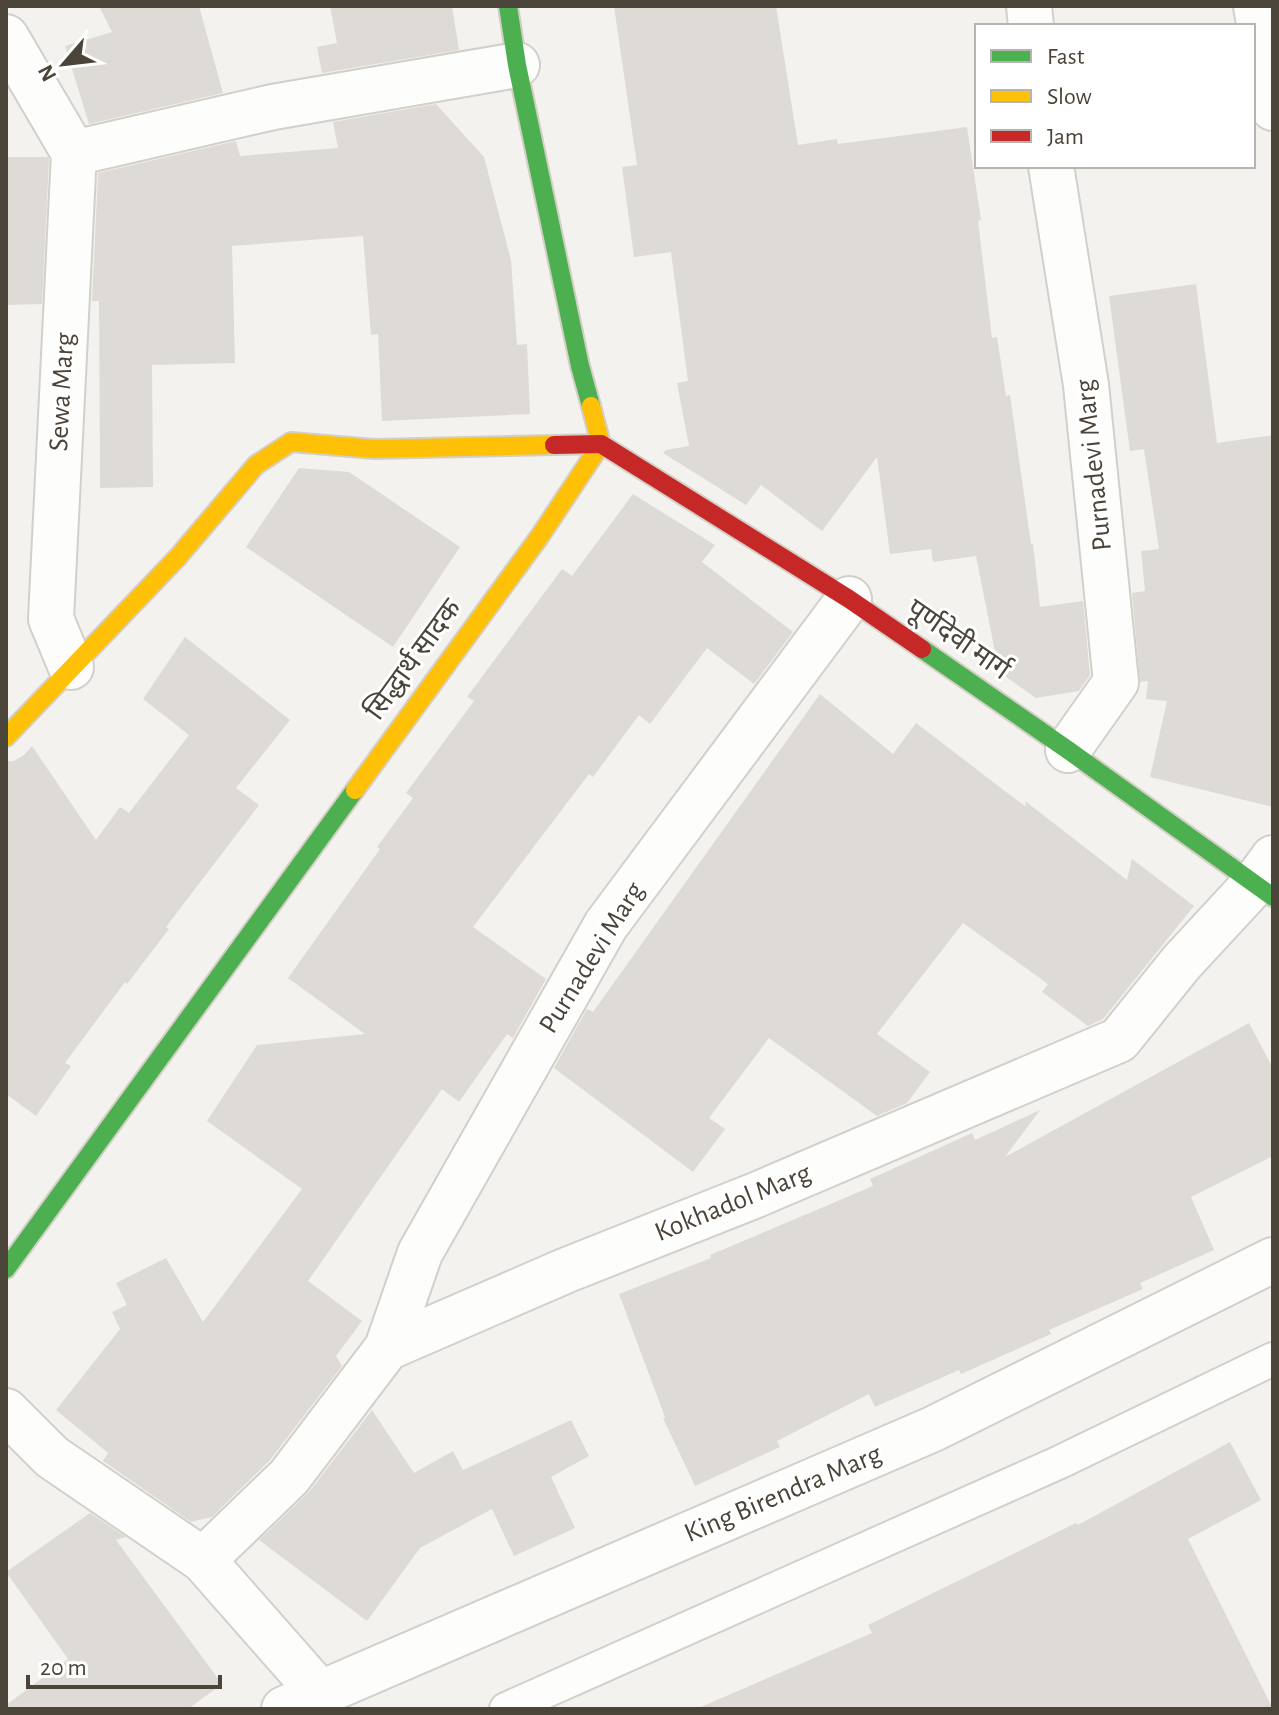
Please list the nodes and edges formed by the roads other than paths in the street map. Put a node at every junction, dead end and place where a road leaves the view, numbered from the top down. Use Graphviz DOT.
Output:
graph roads {
  1 [pos="508,6"];
  2 [pos="1256,6"];
  3 [pos="6,37"];
  4 [pos="517,65"];
  5 [pos="1273,108"];
  6 [pos="74,153"];
  7 [pos="1051,168"];
  8 [pos="601,444"];
  9 [pos="849,599"];
  10 [pos="71,667"];
  11 [pos="6,737"];
  12 [pos="1068,750"];
  13 [pos="1267,879"];
  14 [pos="1273,1260"];
  15 [pos="6,1269"];
  16 [pos="387,1348"];
  17 [pos="1273,1359"];
  18 [pos="6,1411"];
  19 [pos="203,1560"];
  20 [pos="302,1701"];
  21 [pos="506,1709"];
  1 -- 4 [label="street"];
  2 -- 5 [label="street"];
  3 -- 6 [label="street"];
  4 -- 6 [label="street"];
  4 -- 8 [label="street"];
  6 -- 10 [label="street, Sewa Marg"];
  7 -- 12 [label="street, Purnadevi Marg"];
  8 -- 9 [label="street, पूर्णदेवी मार्ग"];
  8 -- 10 [label="street"];
  8 -- 15 [label="street, सिद्धार्थ सादक"];
  9 -- 12 [label="street, पूर्णदेवी मार्ग"];
  9 -- 16 [label="street, Purnadevi Marg"];
  10 -- 11 [label="street"];
  12 -- 13 [label="street, पूर्णदेवी मार्ग"];
  13 -- 16 [label="street, Kokhadol Marg"];
  14 -- 20 [label="street, King Birendra Marg"];
  16 -- 19 [label="street, Kokhadol Marg"];
  17 -- 21 [label="lane"];
  18 -- 19 [label="street"];
  19 -- 20 [label="street"];
}
